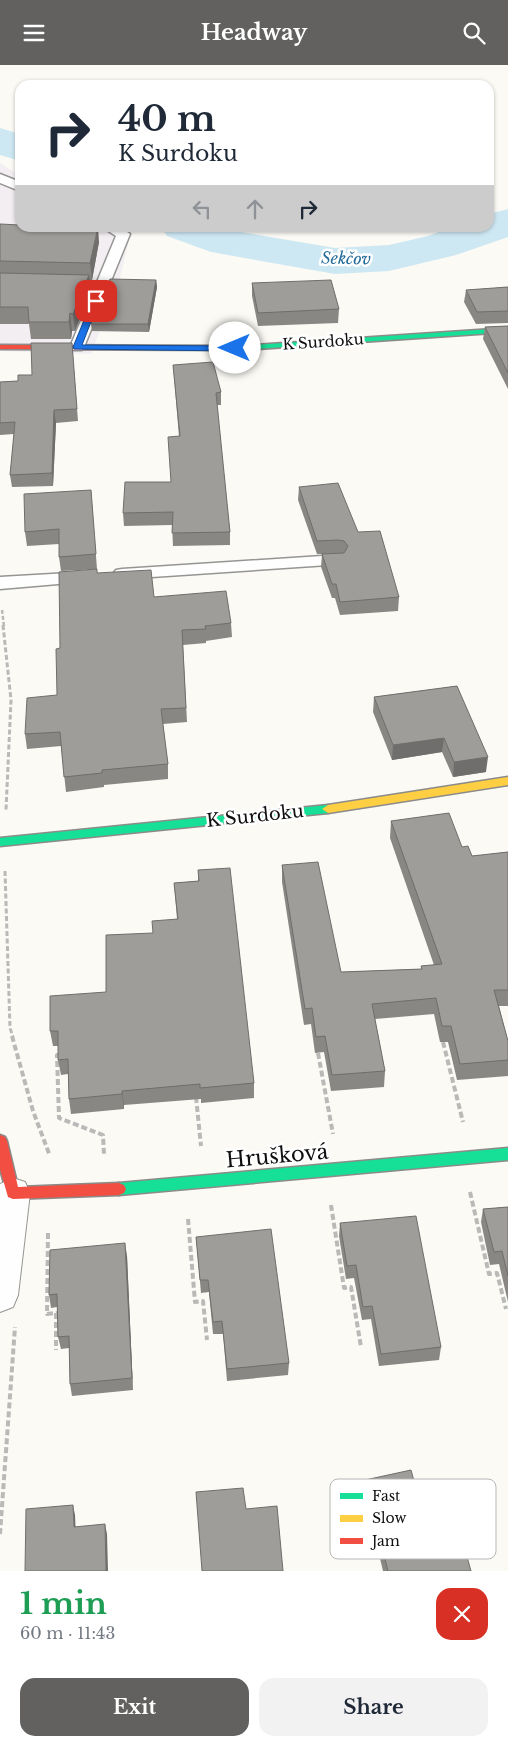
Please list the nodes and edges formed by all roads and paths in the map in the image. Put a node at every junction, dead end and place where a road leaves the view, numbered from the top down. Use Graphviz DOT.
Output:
graph roads {
  1 [pos="0,178"];
  2 [pos="15,185"];
  3 [pos="119,232"];
  4 [pos="94,233"];
  5 [pos="123,234"];
  6 [pos="83,286"];
  7 [pos="102,286"];
  8 [pos="508,330"];
  9 [pos="0,347"];
  10 [pos="77,347"];
  11 [pos="337,560"];
  12 [pos="0,583"];
  13 [pos="508,781"];
  14 [pos="0,841"];
  15 [pos="443,1042"];
  16 [pos="318,1053"];
  17 [pos="60,1055"];
  18 [pos="195,1090"];
  19 [pos="465,1130"];
  20 [pos="0,1141"];
  21 [pos="334,1142"];
  22 [pos="202,1154"];
  23 [pos="508,1154"];
  24 [pos="105,1161"];
  25 [pos="469,1191"];
  26 [pos="13,1193"];
  27 [pos="331,1203"];
  28 [pos="188,1215"];
  29 [pos="40,1231"];
  30 [pos="8,1307"];
  31 [pos="506,1309"];
  32 [pos="207,1339"];
  33 [pos="361,1347"];
  34 [pos="56,1350"];
  35 [pos="0,1533"];
  1 -- 2 [label="lane"];
  3 -- 5 [label="lane"];
  4 -- 5 [label="lane"];
  5 -- 7 [label="lane"];
  6 -- 7 [label="lane"];
  7 -- 10 [label="lane"];
  8 -- 10 [label="street, K Surdoku"];
  9 -- 10 [label="street, K Surdoku"];
  11 -- 12 [label="lane"];
  13 -- 14 [label="street, K Surdoku"];
  15 -- 19 [label="path"];
  16 -- 21 [label="path"];
  17 -- 24 [label="path"];
  18 -- 22 [label="path"];
  20 -- 26 [label="street"];
  23 -- 26 [label="street, Hrušková"];
  25 -- 31 [label="path"];
  26 -- 30 [label="street"];
  27 -- 33 [label="path"];
  28 -- 32 [label="path"];
  29 -- 34 [label="path"];
  30 -- 35 [label="path"];
}
